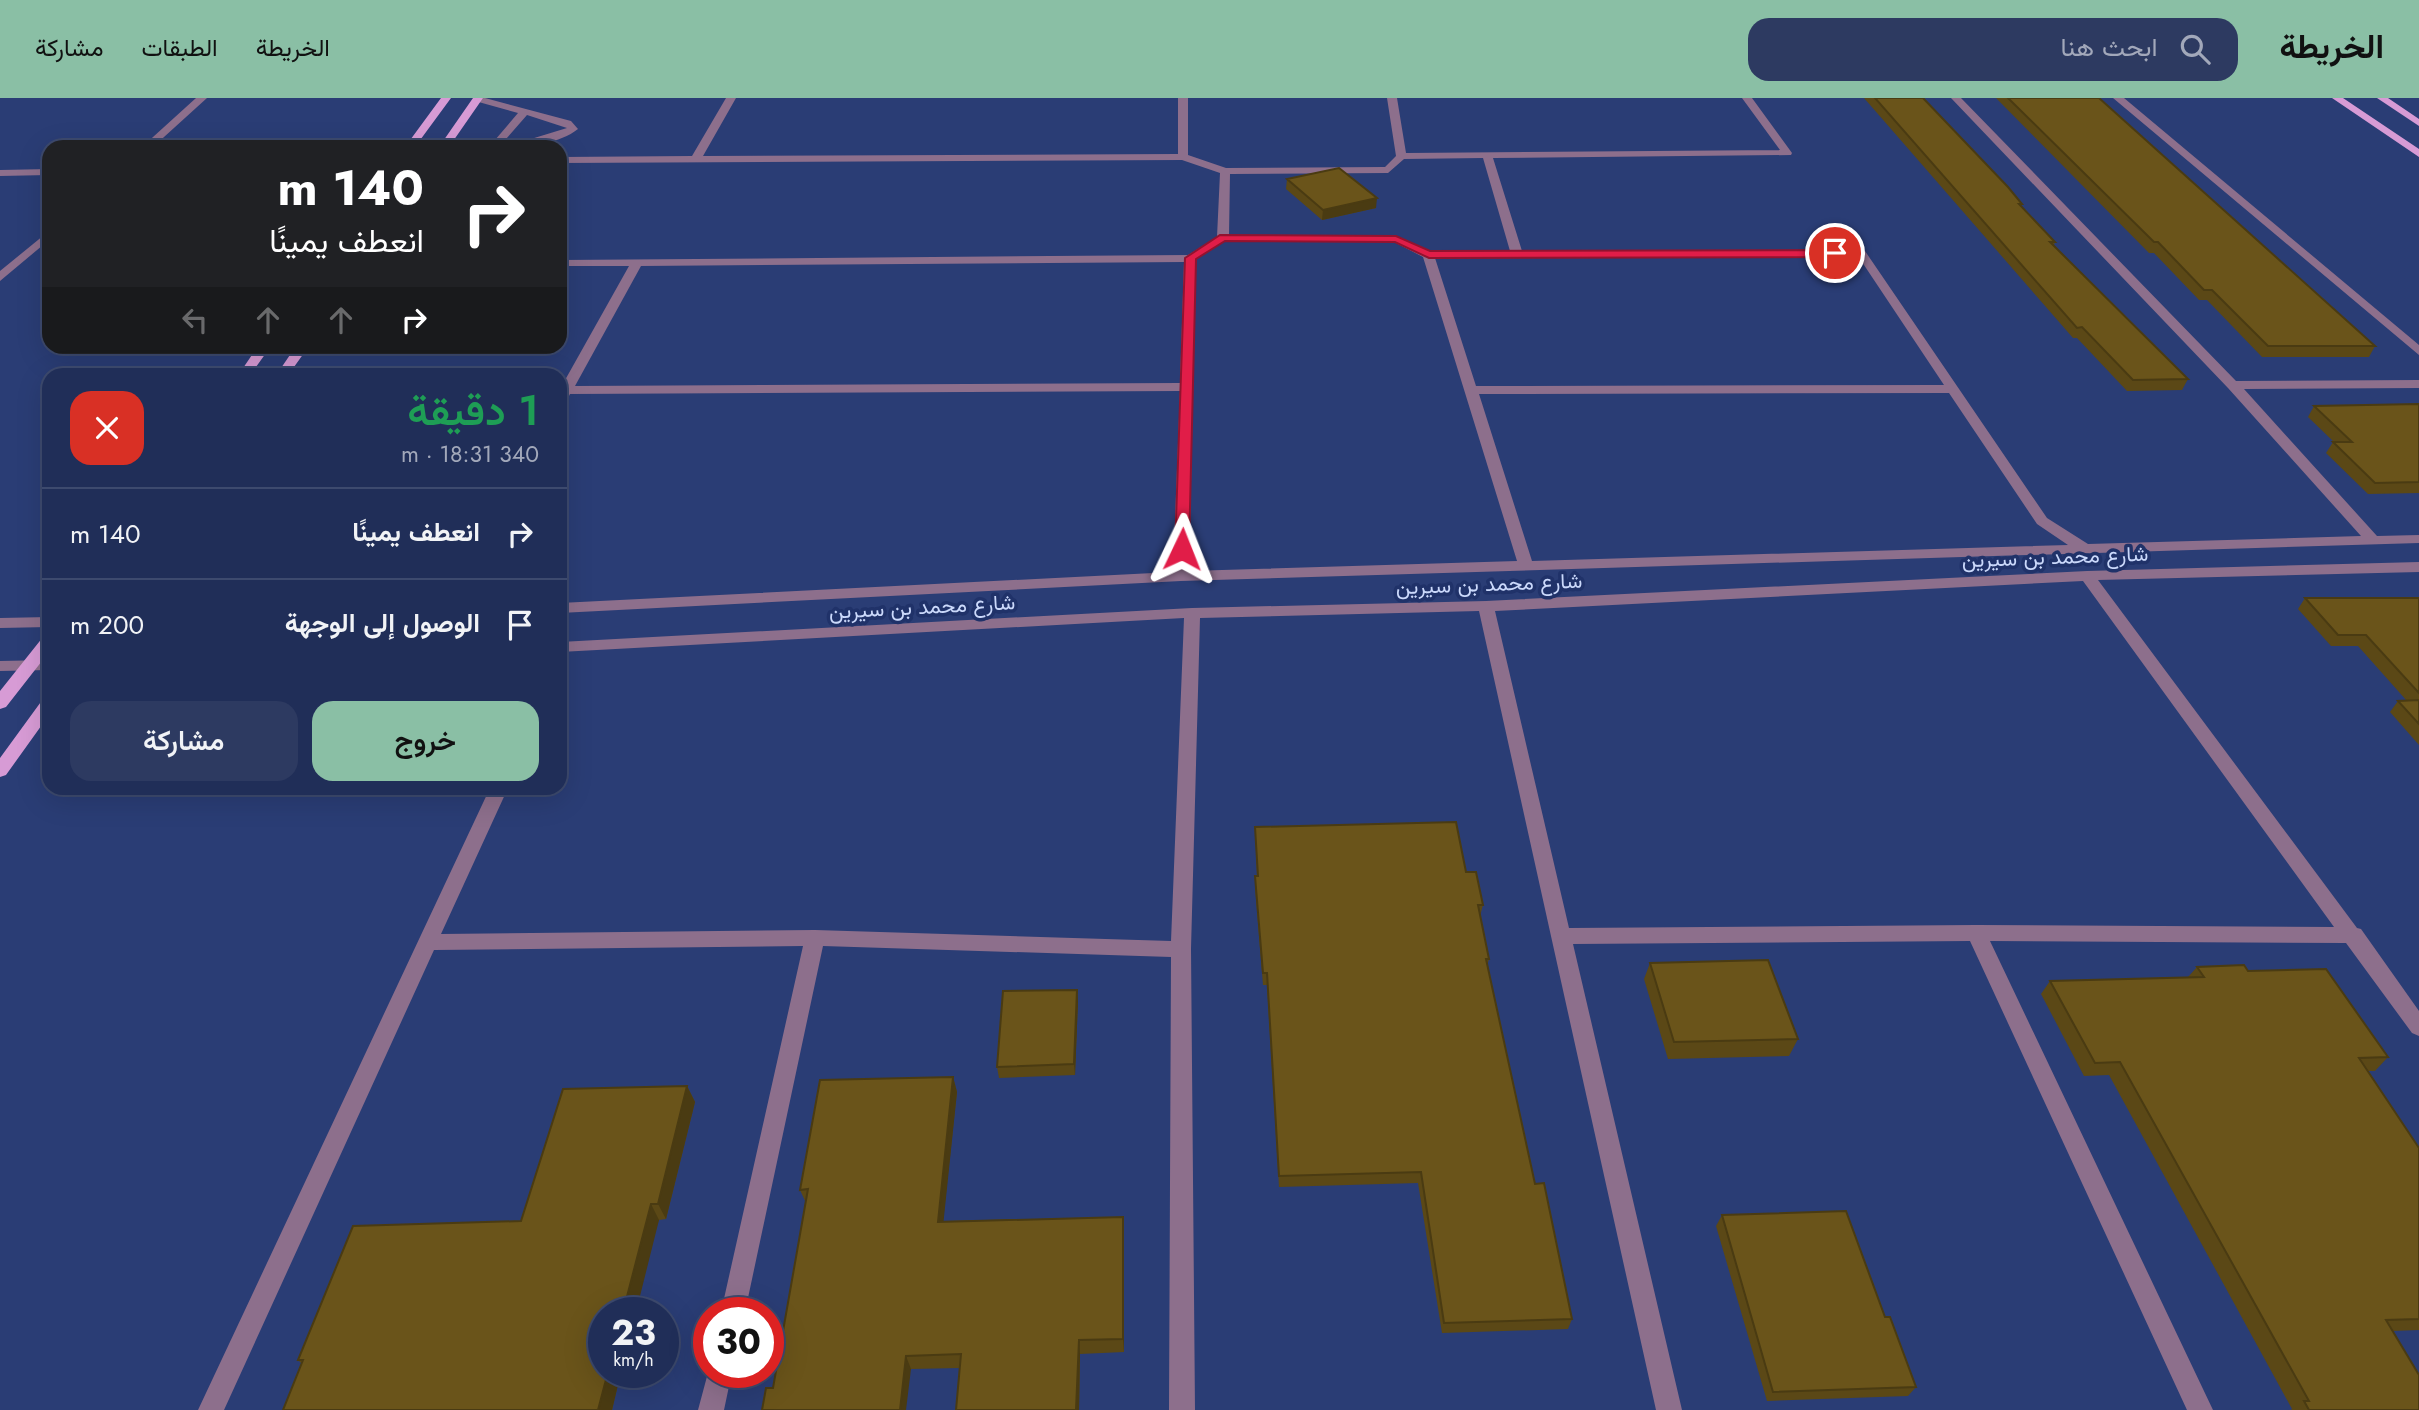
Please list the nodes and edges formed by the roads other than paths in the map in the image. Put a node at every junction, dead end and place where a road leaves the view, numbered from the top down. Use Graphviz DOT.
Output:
graph roads {
  1 [pos="202,98"];
  2 [pos="446,98"];
  3 [pos="478,98"];
  4 [pos="731,98"];
  5 [pos="1183,98"];
  6 [pos="1392,98"];
  7 [pos="1747,98"];
  8 [pos="1956,98"];
  9 [pos="2118,98"];
  10 [pos="2337,98"];
  11 [pos="2382,98"];
  12 [pos="525,111"];
  13 [pos="2419,123"];
  14 [pos="155,140"];
  15 [pos="415,140"];
  16 [pos="449,140"];
  17 [pos="500,140"];
  18 [pos="541,140"];
  19 [pos="2419,154"];
  20 [pos="1487,155"];
  21 [pos="1401,156"];
  22 [pos="1183,157"];
  23 [pos="696,159"];
  24 [pos="567,160"];
  25 [pos="1225,171"];
  26 [pos="42,172"];
  27 [pos="0,173"];
  28 [pos="1223,238"];
  29 [pos="42,240"];
  30 [pos="1429,254"];
  31 [pos="1517,254"];
  32 [pos="1190,258"];
  33 [pos="637,262"];
  34 [pos="567,263"];
  35 [pos="0,277"];
  36 [pos="2419,351"];
  37 [pos="2419,384"];
  38 [pos="2233,385"];
  39 [pos="1187,387"];
  40 [pos="567,388"];
  41 [pos="1953,389"];
  42 [pos="1471,390"];
  43 [pos="567,395"];
  44 [pos="2419,539"];
  45 [pos="2373,540"];
  46 [pos="2085,549"];
  47 [pos="1526,565"];
  48 [pos="2417,570"];
  49 [pos="1181,576"];
  50 [pos="2087,576"];
  51 [pos="1486,606"];
  52 [pos="567,608"];
  53 [pos="1192,613"];
  54 [pos="42,622"];
  55 [pos="0,623"];
  56 [pos="42,649"];
  57 [pos="567,650"];
  58 [pos="42,665"];
  59 [pos="0,666"];
  60 [pos="27,666"];
  61 [pos="0,702"];
  62 [pos="42,713"];
  63 [pos="0,771"];
  64 [pos="496,795"];
  65 [pos="1976,933"];
  66 [pos="2354,935"];
  67 [pos="1562,936"];
  68 [pos="815,938"];
  69 [pos="426,942"];
  70 [pos="1181,949"];
  71 [pos="2419,1027"];
  72 [pos="736,1297"];
  73 [pos="716,1388"];
  74 [pos="211,1410"];
  75 [pos="711,1410"];
  76 [pos="1182,1410"];
  77 [pos="1669,1410"];
  78 [pos="2200,1410"];
  1 -- 14 [label="street"];
  2 -- 15 [label="main road"];
  3 -- 12 [label="street"];
  3 -- 16 [label="main road"];
  4 -- 23 [label="street"];
  5 -- 22 [label="street"];
  6 -- 21 [label="street"];
  7 -- 20 [label="street"];
  8 -- 38 [label="street"];
  9 -- 36 [label="street"];
  10 -- 19 [label="main road"];
  11 -- 13 [label="main road"];
  12 -- 17 [label="street"];
  12 -- 18 [label="street"];
  20 -- 21 [label="street"];
  20 -- 31 [label="street"];
  21 -- 25 [label="street"];
  22 -- 23 [label="street"];
  22 -- 25 [label="street"];
  23 -- 24 [label="street"];
  25 -- 28 [label="street"];
  26 -- 27 [label="street"];
  28 -- 30 [label="street"];
  28 -- 32 [label="street"];
  29 -- 35 [label="street"];
  30 -- 31 [label="street"];
  30 -- 42 [label="street"];
  31 -- 41 [label="street"];
  32 -- 33 [label="street"];
  32 -- 39 [label="street"];
  33 -- 34 [label="street"];
  33 -- 40 [label="street"];
  37 -- 38 [label="street"];
  38 -- 45 [label="street"];
  39 -- 43 [label="street"];
  39 -- 49 [label="street"];
  41 -- 42 [label="street"];
  41 -- 46 [label="street"];
  42 -- 47 [label="street"];
  44 -- 45 [label="street, شارع محمد بن سيرين"];
  45 -- 46 [label="street, شارع محمد بن سيرين"];
  46 -- 47 [label="street, شارع محمد بن سيرين"];
  47 -- 49 [label="street, شارع محمد بن سيرين"];
  48 -- 50 [label="street, شارع محمد بن سيرين"];
  49 -- 52 [label="street, شارع محمد بن سيرين"];
  50 -- 51 [label="street, شارع محمد بن سيرين"];
  50 -- 66 [label="street"];
  51 -- 53 [label="street, شارع محمد بن سيرين"];
  51 -- 67 [label="street"];
  53 -- 57 [label="street, شارع محمد بن سيرين"];
  53 -- 70 [label="street"];
  54 -- 55 [label="street"];
  56 -- 60 [label="main road"];
  58 -- 60 [label="street"];
  59 -- 60 [label="street"];
  60 -- 61 [label="main road"];
  62 -- 63 [label="main road"];
  64 -- 69 [label="street"];
  65 -- 66 [label="street"];
  65 -- 67 [label="street"];
  65 -- 78 [label="street"];
  66 -- 71 [label="street"];
  67 -- 77 [label="street"];
  68 -- 69 [label="street"];
  68 -- 70 [label="street"];
  68 -- 72 [label="street"];
  69 -- 74 [label="street"];
  70 -- 76 [label="street"];
  73 -- 75 [label="street"];
}
